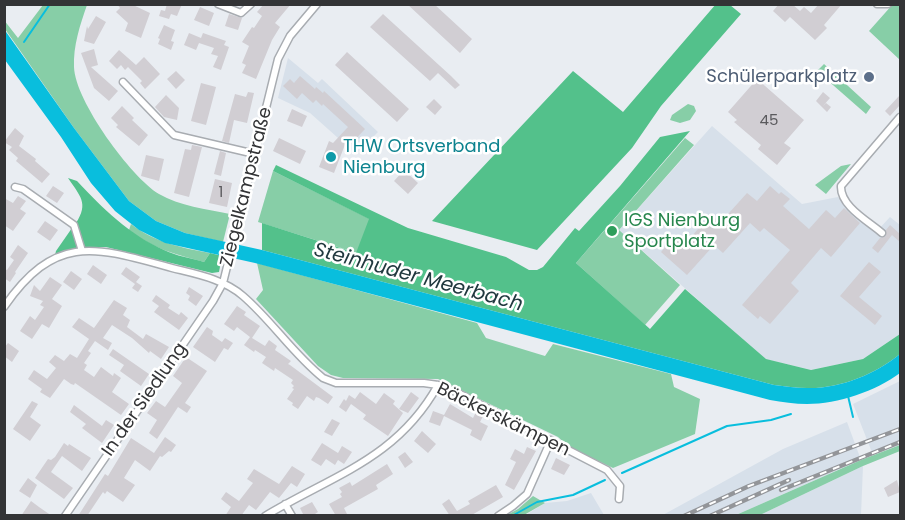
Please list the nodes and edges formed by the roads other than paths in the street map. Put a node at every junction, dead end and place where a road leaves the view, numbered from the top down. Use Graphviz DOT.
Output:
graph roads {
  1 [pos="218,4"];
  2 [pos="251,4"];
  3 [pos="317,4"];
  4 [pos="877,4"];
  5 [pos="888,4"];
  6 [pos="123,82"];
  7 [pos="900,117"];
  8 [pos="255,154"];
  9 [pos="15,187"];
  10 [pos="882,233"];
  11 [pos="82,251"];
  12 [pos="223,283"];
  13 [pos="4,307"];
  14 [pos="438,385"];
  15 [pos="551,440"];
  16 [pos="619,499"];
  17 [pos="285,504"];
  18 [pos="65,516"];
  19 [pos="265,516"];
  20 [pos="292,516"];
  21 [pos="498,516"];
  1 -- 2 [label="street"];
  3 -- 8 [label="street, Ziegelkampstraße"];
  4 -- 5 [label="street"];
  6 -- 8 [label="street"];
  7 -- 10 [label="street"];
  8 -- 12 [label="street, Ziegelkampstraße"];
  9 -- 11 [label="street"];
  11 -- 12 [label="street, Ziegelkampstraße"];
  11 -- 13 [label="street, Ziegelkampstraße"];
  12 -- 14 [label="street, Bäckerskämpen"];
  12 -- 18 [label="street, In der Siedlung"];
  14 -- 15 [label="street, Bäckerskämpen"];
  14 -- 17 [label="street"];
  15 -- 16 [label="street, Bäckerskämpen"];
  15 -- 21 [label="street"];
  17 -- 19 [label="street"];
  17 -- 20 [label="street"];
}
